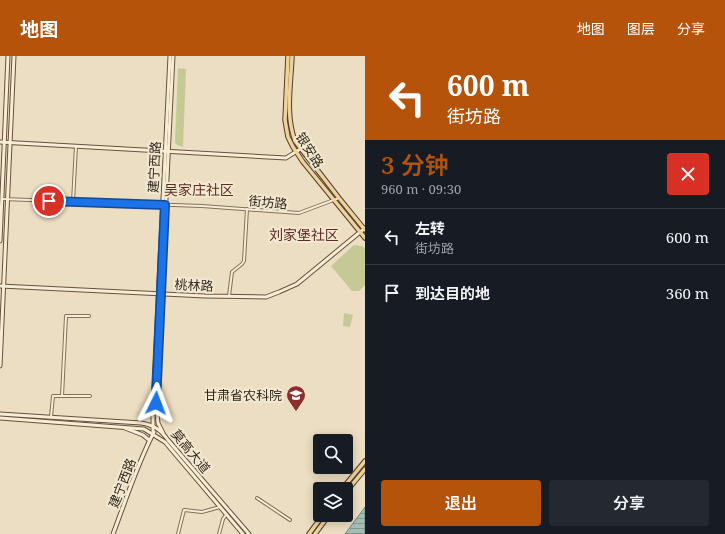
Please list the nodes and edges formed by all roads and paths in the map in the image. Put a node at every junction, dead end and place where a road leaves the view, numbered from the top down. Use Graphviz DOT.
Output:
graph roads {
  1 [pos="8,56"];
  2 [pos="14,56"];
  3 [pos="170,56"];
  4 [pos="173,56"];
  5 [pos="288,56"];
  6 [pos="292,56"];
  7 [pos="0,142"];
  8 [pos="4,142"];
  9 [pos="10,143"];
  10 [pos="76,146"];
  11 [pos="301,148"];
  12 [pos="166,151"];
  13 [pos="296,152"];
  14 [pos="339,198"];
  15 [pos="2,199"];
  16 [pos="7,199"];
  17 [pos="334,200"];
  18 [pos="73,202"];
  19 [pos="1,203"];
  20 [pos="164,205"];
  21 [pos="247,209"];
  22 [pos="365,229"];
  23 [pos="360,232"];
  24 [pos="365,238"];
  25 [pos="0,241"];
  26 [pos="2,286"];
  27 [pos="159,293"];
  28 [pos="229,297"];
  29 [pos="89,316"];
  30 [pos="0,366"];
  31 [pos="62,396"];
  32 [pos="90,396"];
  33 [pos="0,414"];
  34 [pos="51,417"];
  35 [pos="0,418"];
  36 [pos="158,423"];
  37 [pos="122,426"];
  38 [pos="155,427"];
  39 [pos="163,433"];
  40 [pos="153,434"];
  41 [pos="149,440"];
  42 [pos="365,461"];
  43 [pos="365,469"];
  44 [pos="365,472"];
  45 [pos="348,482"];
  46 [pos="353,483"];
  47 [pos="353,483"];
  48 [pos="256,498"];
  49 [pos="220,507"];
  50 [pos="226,514"];
  51 [pos="290,520"];
  52 [pos="318,522"];
  53 [pos="324,522"];
  54 [pos="113,534"];
  55 [pos="178,534"];
  56 [pos="219,534"];
  57 [pos="244,534"];
  58 [pos="249,534"];
  59 [pos="309,534"];
  60 [pos="315,534"];
  1 -- 8 [label="main road"];
  2 -- 9 [label="main road"];
  3 -- 12 [label="main road, 建宁西路"];
  4 -- 12 [label="main road, 建宁西路"];
  5 -- 13 [label="main road, 银安路"];
  6 -- 11 [label="main road, 银安路"];
  7 -- 8 [label="main road"];
  8 -- 9 [label="main road"];
  8 -- 15 [label="main road"];
  9 -- 10 [label="main road"];
  9 -- 16 [label="main road"];
  10 -- 12 [label="main road"];
  10 -- 18 [label="street"];
  11 -- 13 [label="main road"];
  11 -- 14 [label="main road, 银安路"];
  12 -- 13 [label="main road"];
  12 -- 20 [label="main road, 建宁西路"];
  13 -- 17 [label="main road, 银安路"];
  14 -- 17 [label="street, 街坊路"];
  14 -- 22 [label="main road, 银安路"];
  15 -- 16 [label="street, 街坊路"];
  15 -- 19 [label="main road"];
  16 -- 18 [label="street, 街坊路"];
  16 -- 26 [label="main road"];
  17 -- 21 [label="street, 街坊路"];
  17 -- 23 [label="main road, 银安路"];
  18 -- 20 [label="street, 街坊路"];
  19 -- 25 [label="main road"];
  20 -- 21 [label="street, 街坊路"];
  20 -- 27 [label="main road, 建宁西路"];
  21 -- 28 [label="street"];
  22 -- 23 [label="main road, 桃林路"];
  23 -- 24 [label="main road, 银安路"];
  23 -- 28 [label="main road, 桃林路"];
  26 -- 27 [label="main road, 桃林路"];
  26 -- 30 [label="main road"];
  27 -- 28 [label="main road, 桃林路"];
  27 -- 36 [label="main road, 建宁西路"];
  27 -- 38 [label="main road, 建宁西路"];
  29 -- 31 [label="street"];
  31 -- 32 [label="street"];
  31 -- 34 [label="street"];
  33 -- 34 [label="main road, 莫高大道"];
  34 -- 38 [label="main road, 莫高大道"];
  35 -- 37 [label="main road, 莫高大道"];
  36 -- 38 [label="main road, 建宁西路"];
  36 -- 39 [label="main road, 建宁西路"];
  37 -- 40 [label="main road, 莫高大道"];
  37 -- 41 [label="main road"];
  38 -- 39 [label="main road, 莫高大道"];
  38 -- 40 [label="main road, 建宁西路"];
  39 -- 58 [label="main road, 莫高大道"];
  40 -- 41 [label="main road, 建宁西路"];
  40 -- 49 [label="main road, 莫高大道"];
  41 -- 54 [label="main road, 建宁西路"];
  42 -- 45 [label="main road"];
  43 -- 46 [label="main road"];
  44 -- 47 [label="main road"];
  48 -- 51 [label="street"];
  49 -- 50 [label="main road, 莫高大道"];
  49 -- 55 [label="street"];
  50 -- 56 [label="street"];
  50 -- 57 [label="main road, 莫高大道"];
  52 -- 59 [label="main road"];
  53 -- 60 [label="main road"];
}
